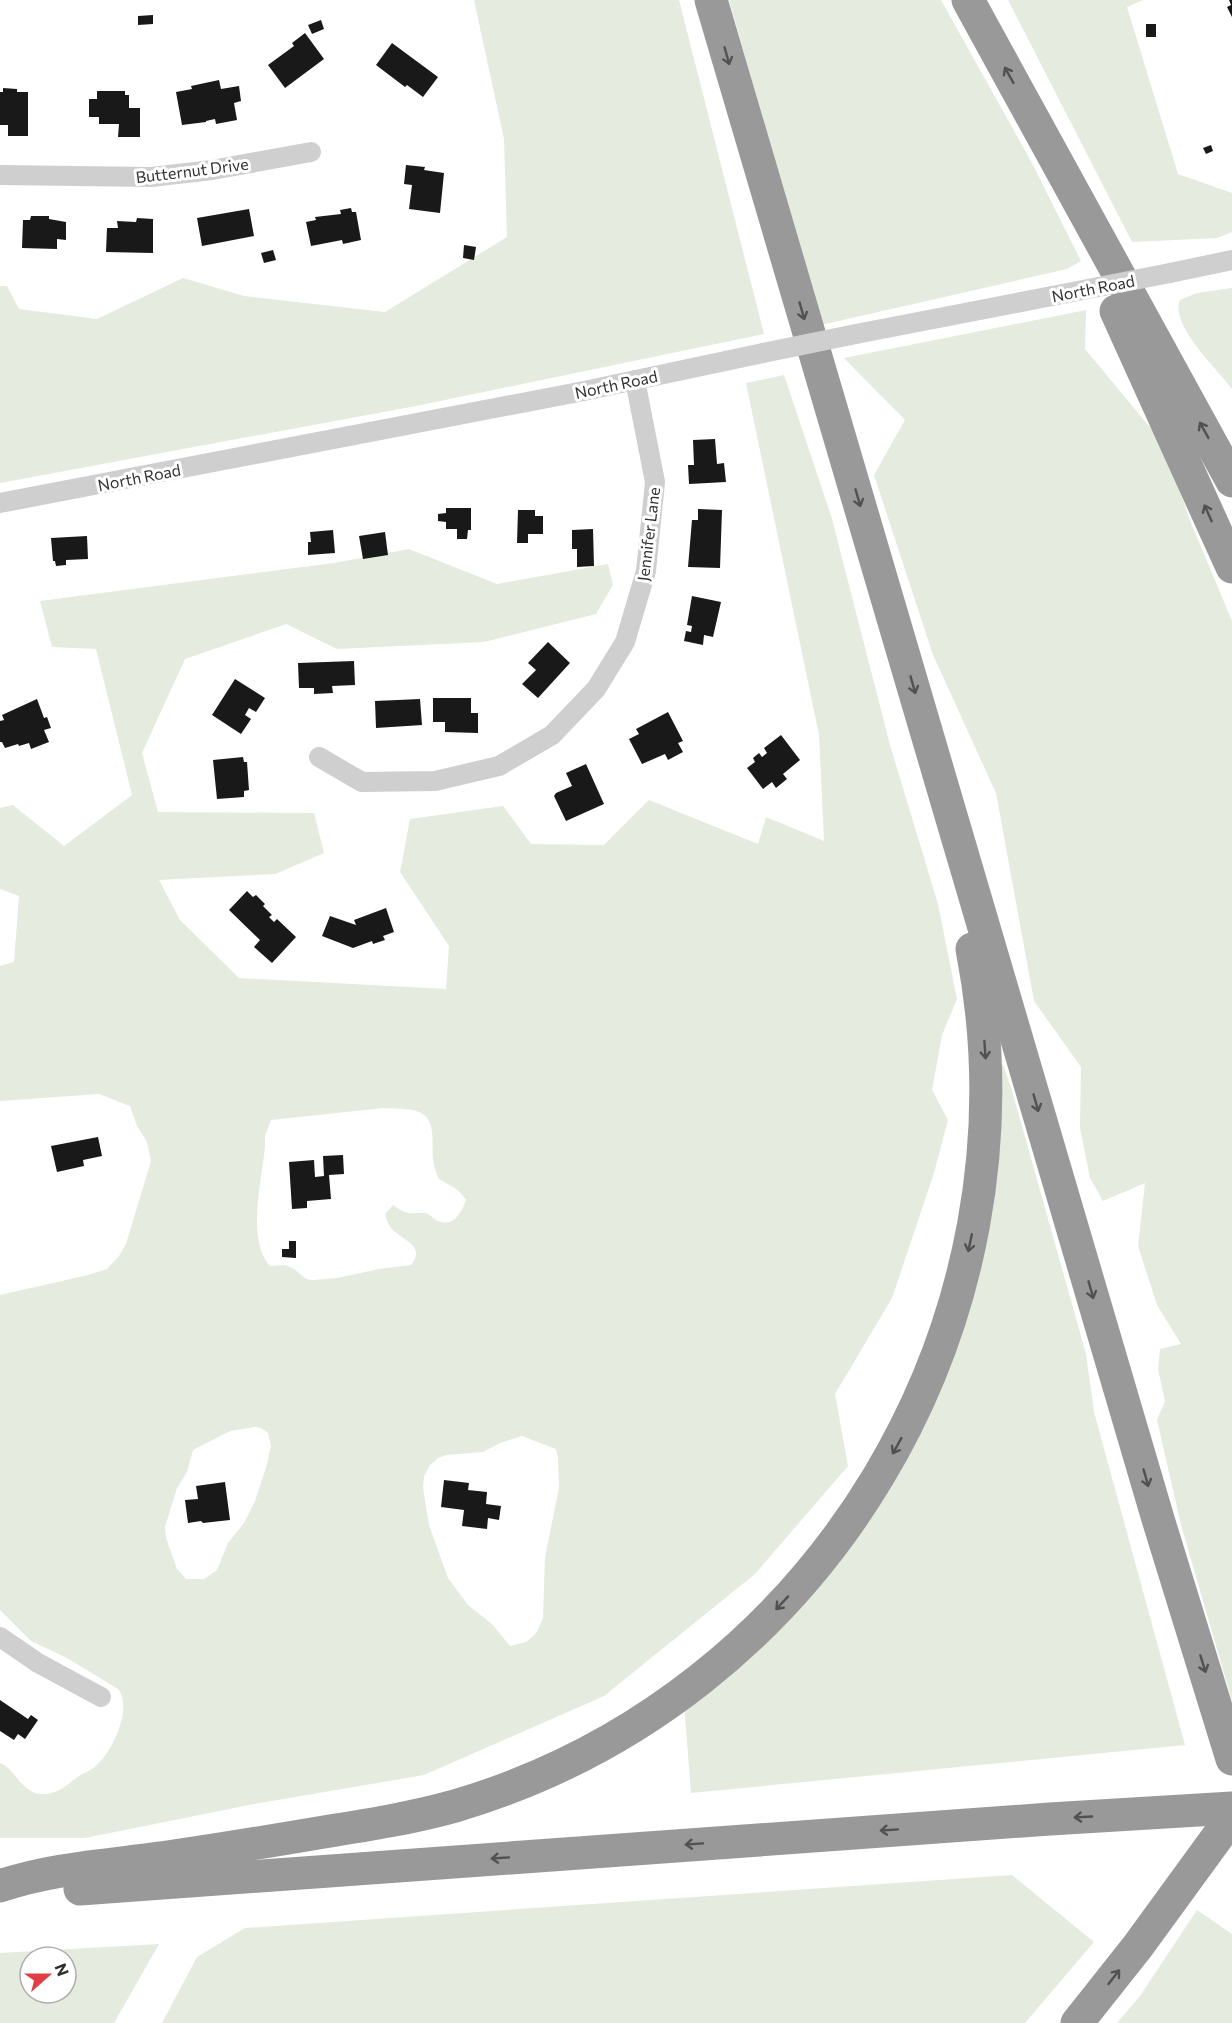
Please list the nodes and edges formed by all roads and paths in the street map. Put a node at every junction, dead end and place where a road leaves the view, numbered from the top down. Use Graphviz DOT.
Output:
graph roads {
  1 [pos="711,0"];
  2 [pos="968,0"];
  3 [pos="1030,113"];
  4 [pos="311,152"];
  5 [pos="0,175"];
  6 [pos="1232,260"];
  7 [pos="635,380"];
  8 [pos="1232,482"];
  9 [pos="0,503"];
  10 [pos="1232,567"];
  11 [pos="319,757"];
  12 [pos="960,846"];
  13 [pos="0,1637"];
  14 [pos="101,1696"];
  15 [pos="1230,1751"];
  16 [pos="1225,1812"];
  17 [pos="0,1886"];
  18 [pos="0,1894"];
  19 [pos="1077,2023"];
  1 -- 12 [label="highway, one-way"];
  3 -- 2 [label="highway, one-way"];
  8 -- 3 [label="highway, one-way"];
  10 -- 3 [label="highway, one-way"];
  4 -- 5 [label="street, Butternut Drive"];
  6 -- 7 [label="street, North Road, bridge"];
  7 -- 9 [label="street, North Road"];
  7 -- 11 [label="street, Jennifer Lane"];
  12 -- 15 [label="highway, one-way"];
  12 -- 17 [label="highway, one-way"];
  13 -- 14 [label="street"];
  16 -- 18 [label="highway, one-way"];
  19 -- 16 [label="highway, one-way"];
}
